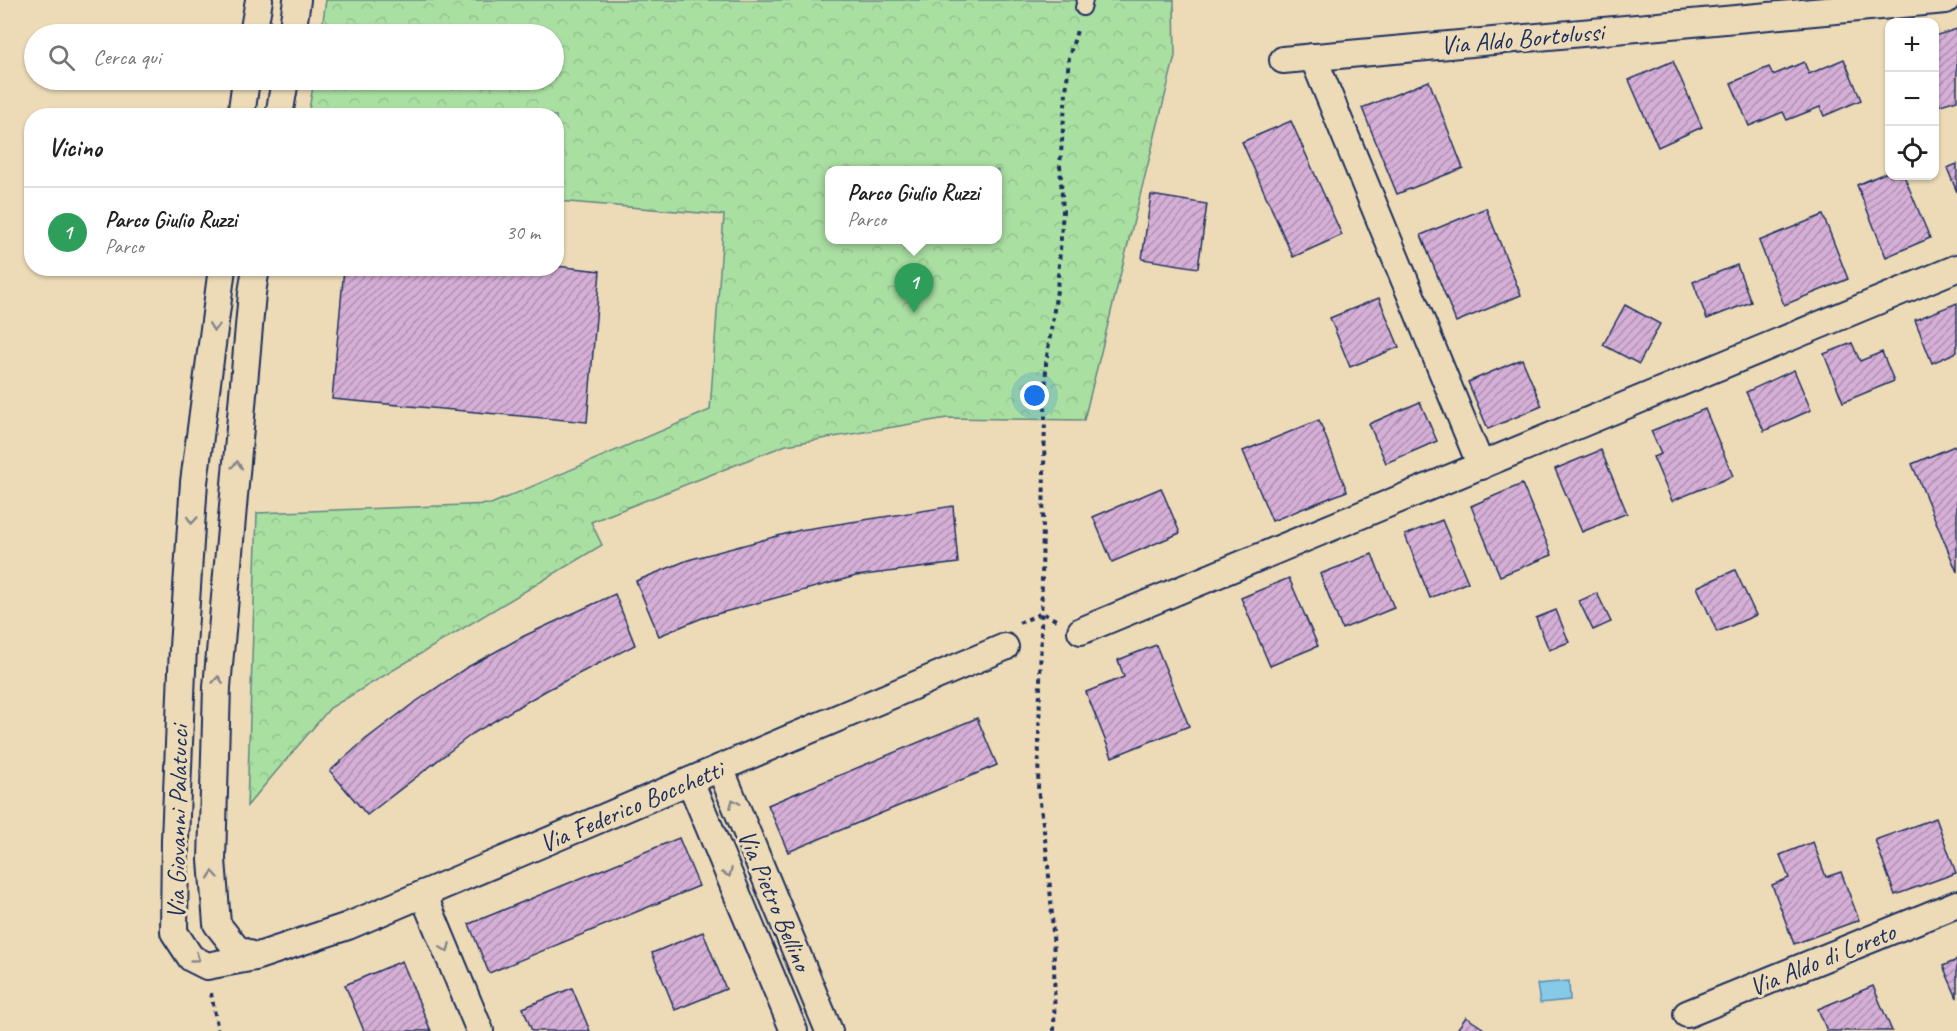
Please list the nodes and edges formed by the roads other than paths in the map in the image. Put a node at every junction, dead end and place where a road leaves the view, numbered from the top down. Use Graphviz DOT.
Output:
graph roads {
  1 [pos="258,0"];
  2 [pos="297,0"];
  3 [pos="1946,0"];
  4 [pos="254,24"];
  5 [pos="293,24"];
  6 [pos="1313,57"];
  7 [pos="1283,60"];
  8 [pos="245,90"];
  9 [pos="283,90"];
  10 [pos="242,108"];
  11 [pos="280,108"];
  12 [pos="1957,268"];
  13 [pos="221,276"];
  14 [pos="255,276"];
  15 [pos="1480,466"];
  16 [pos="1081,631"];
  17 [pos="1005,647"];
  18 [pos="720,768"];
  19 [pos="690,781"];
  20 [pos="423,894"];
  21 [pos="1957,904"];
  22 [pos="255,957"];
  23 [pos="1688,1014"];
  24 [pos="480,1031"];
  25 [pos="794,1031"];
  26 [pos="829,1031"];
  1 -- 4 [label="street"];
  2 -- 5 [label="street"];
  3 -- 6 [label="street, Via Aldo Bortolussi"];
  6 -- 7 [label="street, Via Aldo Bortolussi"];
  6 -- 15 [label="street"];
  8 -- 10 [label="street"];
  9 -- 11 [label="street"];
  12 -- 15 [label="street"];
  13 -- 22 [label="street, Via Giovanni Palatucci, one-way"];
  22 -- 14 [label="street, Via Giovanni Palatucci, one-way"];
  15 -- 16 [label="street"];
  17 -- 18 [label="street, Via Federico Bocchetti"];
  18 -- 19 [label="street, Via Federico Bocchetti"];
  26 -- 18 [label="street, Via Pietro Bellino, one-way"];
  19 -- 20 [label="street, Via Federico Bocchetti"];
  19 -- 25 [label="street, Via Pietro Bellino, one-way"];
  20 -- 22 [label="street, Via Federico Bocchetti"];
  20 -- 24 [label="street, one-way"];
  21 -- 23 [label="street, Via Aldo di Loreto"];
}
